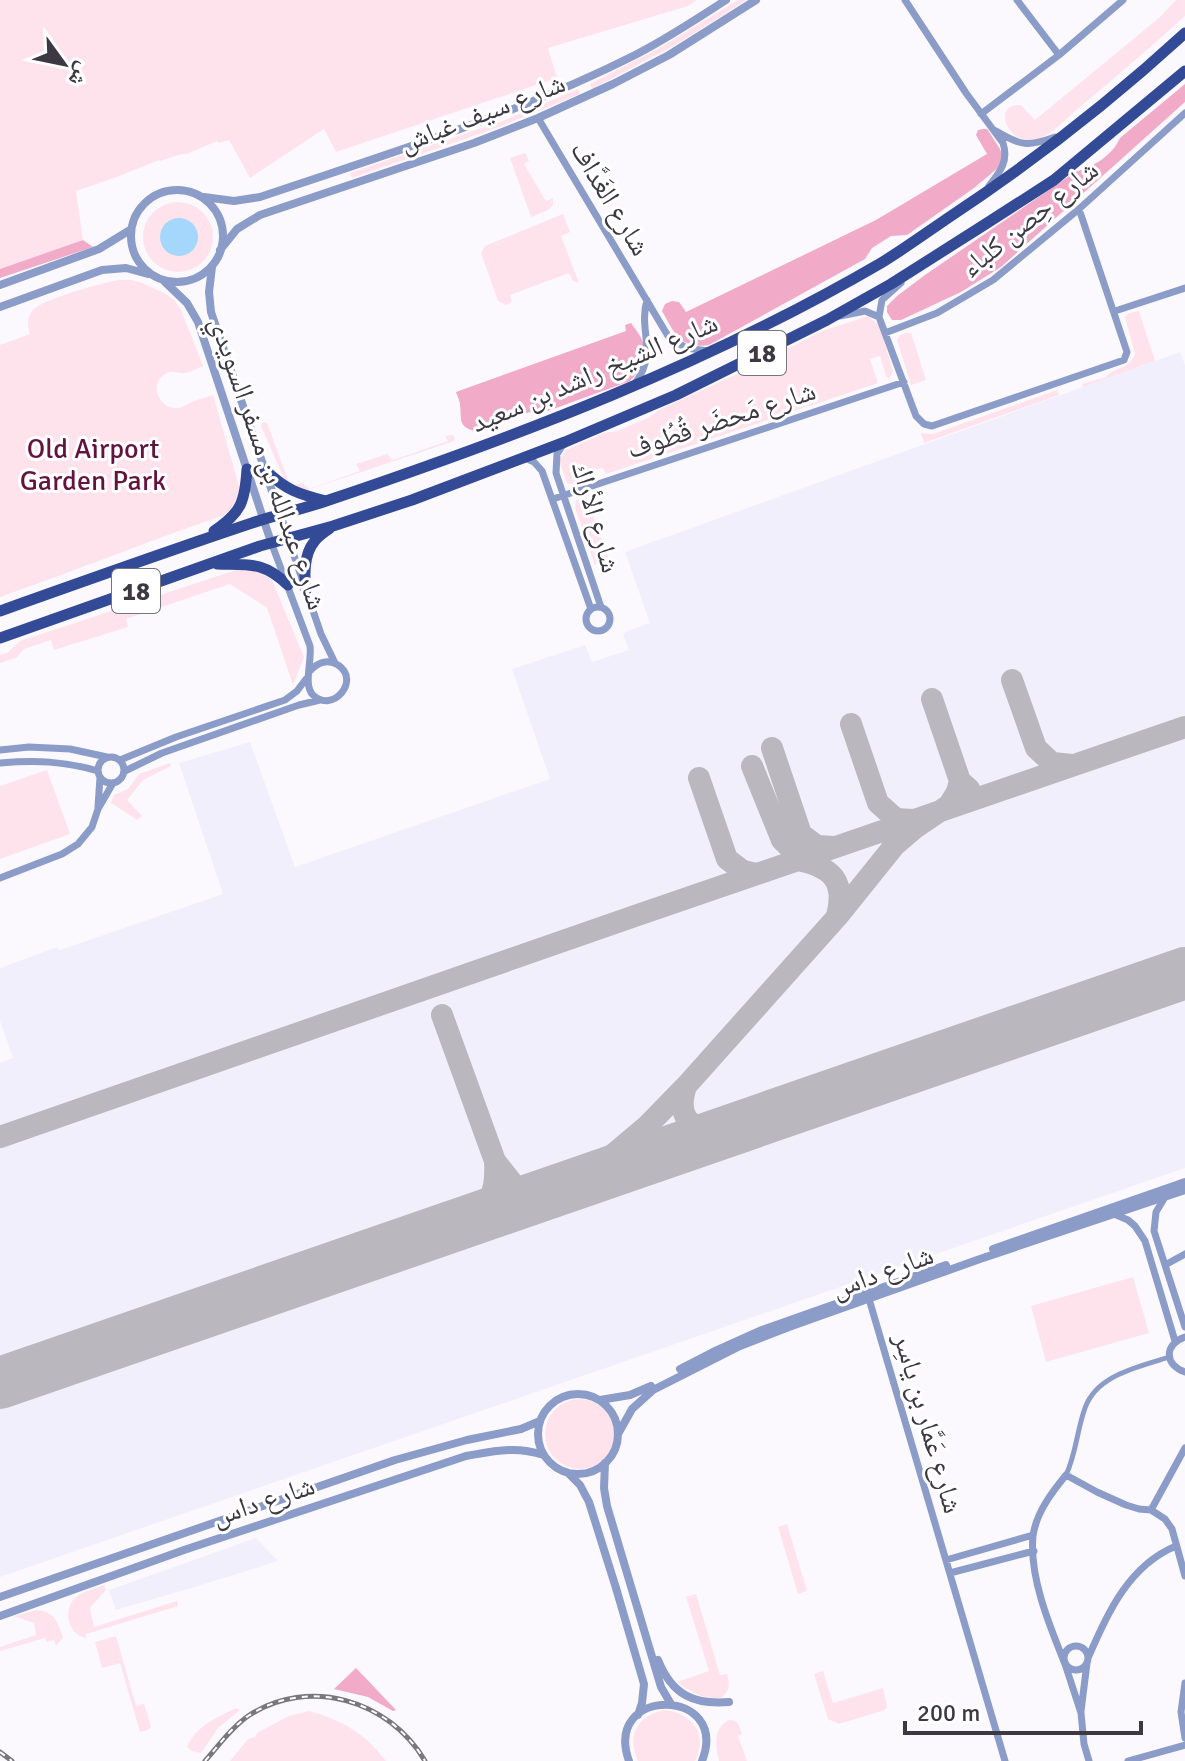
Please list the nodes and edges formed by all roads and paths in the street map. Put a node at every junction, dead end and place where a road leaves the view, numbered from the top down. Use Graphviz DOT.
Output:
graph roads {
  1 [pos="726,0"];
  2 [pos="756,0"];
  3 [pos="905,0"];
  4 [pos="1017,0"];
  5 [pos="1123,0"];
  6 [pos="1185,33"];
  7 [pos="1059,55"];
  8 [pos="1185,71"];
  9 [pos="1185,113"];
  10 [pos="981,114"];
  11 [pos="538,118"];
  12 [pos="994,130"];
  13 [pos="1067,133"];
  14 [pos="307,181"];
  15 [pos="983,195"];
  16 [pos="314,196"];
  17 [pos="204,197"];
  18 [pos="1079,209"];
  19 [pos="130,230"];
  20 [pos="220,250"];
  21 [pos="925,262"];
  22 [pos="212,266"];
  23 [pos="150,274"];
  24 [pos="163,281"];
  25 [pos="0,285"];
  26 [pos="1185,288"];
  27 [pos="647,300"];
  28 [pos="0,307"];
  29 [pos="1115,311"];
  30 [pos="879,317"];
  31 [pos="827,320"];
  32 [pos="885,333"];
  33 [pos="711,351"];
  34 [pos="904,382"];
  35 [pos="631,388"];
  36 [pos="565,442"];
  37 [pos="523,457"];
  38 [pos="247,469"];
  39 [pos="265,470"];
  40 [pos="564,495"];
  41 [pos="553,499"];
  42 [pos="326,501"];
  43 [pos="281,514"];
  44 [pos="263,519"];
  45 [pos="333,526"];
  46 [pos="288,538"];
  47 [pos="201,540"];
  48 [pos="271,542"];
  49 [pos="212,563"];
  50 [pos="589,571"];
  51 [pos="579,574"];
  52 [pos="288,585"];
  53 [pos="306,590"];
  54 [pos="601,607"];
  55 [pos="591,609"];
  56 [pos="0,611"];
  57 [pos="0,638"];
  58 [pos="335,663"];
  59 [pos="309,674"];
  60 [pos="320,700"];
  61 [pos="0,750"];
  62 [pos="107,757"];
  63 [pos="120,760"];
  64 [pos="0,763"];
  65 [pos="125,771"];
  66 [pos="99,774"];
  67 [pos="113,783"];
  68 [pos="98,809"];
  69 [pos="0,878"];
  70 [pos="1185,1182"];
  71 [pos="1185,1190"];
  72 [pos="1165,1197"];
  73 [pos="1114,1214"];
  74 [pos="1155,1237"];
  75 [pos="1145,1241"];
  76 [pos="1185,1254"];
  77 [pos="1165,1266"];
  78 [pos="1154,1271"];
  79 [pos="869,1299"];
  80 [pos="1185,1327"];
  81 [pos="1185,1337"];
  82 [pos="1175,1341"];
  83 [pos="1169,1357"];
  84 [pos="1185,1372"];
  85 [pos="600,1400"];
  86 [pos="540,1421"];
  87 [pos="618,1434"];
  88 [pos="1185,1448"];
  89 [pos="544,1455"];
  90 [pos="605,1463"];
  91 [pos="568,1473"];
  92 [pos="1066,1475"];
  93 [pos="1151,1510"];
  94 [pos="1033,1535"];
  95 [pos="1000,1545"];
  96 [pos="1176,1546"];
  97 [pos="1034,1551"];
  98 [pos="1003,1558"];
  99 [pos="946,1560"];
  100 [pos="950,1573"];
  101 [pos="1185,1576"];
  102 [pos="0,1597"];
  103 [pos="0,1616"];
  104 [pos="1101,1628"];
  105 [pos="1051,1629"];
  106 [pos="647,1638"];
  107 [pos="1076,1646"];
  108 [pos="1088,1660"];
  109 [pos="1065,1664"];
  110 [pos="1185,1683"];
  111 [pos="729,1702"];
  112 [pos="671,1704"];
  113 [pos="1081,1713"];
  114 [pos="638,1715"];
  115 [pos="1185,1738"];
  116 [pos="1185,1745"];
  117 [pos="704,1759"];
  118 [pos="629,1761"];
  119 [pos="1005,1761"];
  120 [pos="1089,1761"];
  121 [pos="1128,1761"];
  1 -- 14 [label="street, شارع سيف غباش"];
  2 -- 11 [label="street, شارع سيف غباش"];
  3 -- 10 [label="street"];
  4 -- 7 [label="street"];
  5 -- 7 [label="street"];
  6 -- 13 [label="main road, شارع الشيخ راشد بن سعيد / 18"];
  7 -- 10 [label="street"];
  8 -- 21 [label="main road, شارع الشيخ راشد بن سعيد / 18"];
  9 -- 18 [label="street, شارع حِصن كلباء"];
  10 -- 12 [label="street"];
  11 -- 16 [label="street, شارع سيف غباش"];
  11 -- 27 [label="street, شارع الغَدَّاف"];
  12 -- 13 [label="street"];
  12 -- 15 [label="street"];
  13 -- 15 [label="main road, شارع الشيخ راشد بن سعيد / 18"];
  14 -- 16 [label="street"];
  14 -- 17 [label="street, شارع سيف غباش"];
  15 -- 33 [label="main road, شارع الشيخ راشد بن سعيد / 18"];
  16 -- 20 [label="street, شارع سيف غباش"];
  17 -- 19 [label="street"];
  17 -- 20 [label="street"];
  18 -- 29 [label="street"];
  18 -- 32 [label="street, شارع حِصن كلباء"];
  19 -- 23 [label="street"];
  19 -- 25 [label="street"];
  20 -- 22 [label="street"];
  21 -- 30 [label="street"];
  21 -- 31 [label="main road, شارع الشيخ راشد بن سعيد / 18"];
  22 -- 24 [label="street"];
  22 -- 39 [label="street, شارع عبدالله بن مسفر السويدي"];
  23 -- 24 [label="street"];
  23 -- 28 [label="street"];
  24 -- 38 [label="street, شارع عبدالله بن مسفر السويدي"];
  26 -- 29 [label="street"];
  27 -- 33 [label="street, شارع الغَدَّاف"];
  27 -- 35 [label="street"];
  29 -- 34 [label="street"];
  30 -- 31 [label="street"];
  30 -- 32 [label="street"];
  31 -- 36 [label="main road, شارع الشيخ راشد بن سعيد / 18"];
  32 -- 34 [label="street"];
  33 -- 35 [label="main road, شارع الشيخ راشد بن سعيد / 18"];
  34 -- 40 [label="street, شارع مَحضَر قُطُوف"];
  35 -- 42 [label="main road, شارع الشيخ راشد بن سعيد / 18"];
  36 -- 37 [label="main road, شارع الشيخ راشد بن سعيد / 18"];
  36 -- 40 [label="street, شارع الأراك"];
  37 -- 41 [label="street, شارع الأراك"];
  37 -- 45 [label="main road, شارع الشيخ راشد بن سعيد / 18"];
  38 -- 44 [label="street, شارع عبدالله بن مسفر السويدي"];
  38 -- 47 [label="main road"];
  39 -- 42 [label="main road"];
  39 -- 43 [label="street, شارع عبدالله بن مسفر السويدي"];
  40 -- 41 [label="street, شارع مَحضَر قُطُوف"];
  40 -- 50 [label="street, شارع الأراك"];
  41 -- 51 [label="street, شارع الأراك"];
  42 -- 43 [label="main road, شارع الشيخ راشد بن سعيد / 18"];
  43 -- 44 [label="main road, شارع الشيخ راشد بن سعيد / 18"];
  43 -- 46 [label="street, شارع عبدالله بن مسفر السويدي"];
  44 -- 47 [label="main road, شارع الشيخ راشد بن سعيد / 18"];
  44 -- 48 [label="street, شارع عبدالله بن مسفر السويدي"];
  45 -- 46 [label="main road, شارع الشيخ راشد بن سعيد / 18"];
  45 -- 53 [label="main road"];
  46 -- 48 [label="main road, شارع الشيخ راشد بن سعيد / 18"];
  46 -- 53 [label="street, شارع عبدالله بن مسفر السويدي"];
  47 -- 56 [label="main road, شارع الشيخ راشد بن سعيد / 18"];
  48 -- 49 [label="main road, شارع الشيخ راشد بن سعيد / 18"];
  48 -- 52 [label="street, شارع عبدالله بن مسفر السويدي"];
  49 -- 52 [label="main road"];
  49 -- 57 [label="main road, شارع الشيخ راشد بن سعيد / 18"];
  50 -- 51 [label="street"];
  50 -- 54 [label="street, شارع الأراك"];
  51 -- 55 [label="street, شارع الأراك"];
  52 -- 59 [label="street, شارع عبدالله بن مسفر السويدي"];
  53 -- 58 [label="street, شارع عبدالله بن مسفر السويدي"];
  54 -- 55 [label="street"];
  54 -- 55 [label="street"];
  58 -- 59 [label="street"];
  58 -- 60 [label="street"];
  59 -- 60 [label="street"];
  59 -- 63 [label="street"];
  60 -- 65 [label="street"];
  61 -- 62 [label="street"];
  62 -- 63 [label="street"];
  62 -- 66 [label="street"];
  63 -- 65 [label="street"];
  64 -- 66 [label="street"];
  65 -- 67 [label="street"];
  66 -- 67 [label="street"];
  66 -- 68 [label="street"];
  67 -- 68 [label="street"];
  68 -- 69 [label="street"];
  70 -- 85 [label="street, شارع داس"];
  71 -- 72 [label="street, شارع داس"];
  72 -- 73 [label="street, شارع داس"];
  72 -- 74 [label="street"];
  73 -- 75 [label="street"];
  73 -- 79 [label="street, شارع داس"];
  74 -- 75 [label="street"];
  74 -- 77 [label="street"];
  75 -- 78 [label="street"];
  76 -- 77 [label="street"];
  77 -- 78 [label="street"];
  77 -- 80 [label="street"];
  78 -- 82 [label="street"];
  79 -- 87 [label="street, شارع داس"];
  79 -- 99 [label="street, شارع عَمَّار بن ياسِر"];
  81 -- 82 [label="street"];
  82 -- 83 [label="street"];
  83 -- 84 [label="street"];
  83 -- 92 [label="street"];
  85 -- 86 [label="street"];
  85 -- 87 [label="street"];
  86 -- 89 [label="street"];
  86 -- 102 [label="street, شارع داس"];
  87 -- 90 [label="street"];
  88 -- 93 [label="street"];
  89 -- 91 [label="street"];
  89 -- 103 [label="street, شارع داس"];
  90 -- 91 [label="street"];
  90 -- 106 [label="street"];
  91 -- 114 [label="street"];
  92 -- 93 [label="street"];
  92 -- 94 [label="street"];
  93 -- 96 [label="street"];
  94 -- 95 [label="street"];
  94 -- 97 [label="street"];
  95 -- 98 [label="street"];
  95 -- 99 [label="street"];
  96 -- 101 [label="street"];
  96 -- 104 [label="street"];
  97 -- 98 [label="street"];
  97 -- 105 [label="street"];
  98 -- 100 [label="street"];
  99 -- 100 [label="street, شارع عَمَّار بن ياسِر"];
  100 -- 119 [label="street, شارع عَمَّار بن ياسِر"];
  104 -- 107 [label="street"];
  104 -- 108 [label="street"];
  105 -- 107 [label="street"];
  105 -- 109 [label="street"];
  106 -- 111 [label="street"];
  106 -- 112 [label="street"];
  107 -- 108 [label="street"];
  107 -- 109 [label="street"];
  108 -- 109 [label="street"];
  108 -- 113 [label="street"];
  109 -- 113 [label="street"];
  110 -- 115 [label="street"];
  112 -- 114 [label="street"];
  112 -- 117 [label="street"];
  113 -- 120 [label="street"];
  114 -- 118 [label="street"];
  116 -- 121 [label="street"];
}
